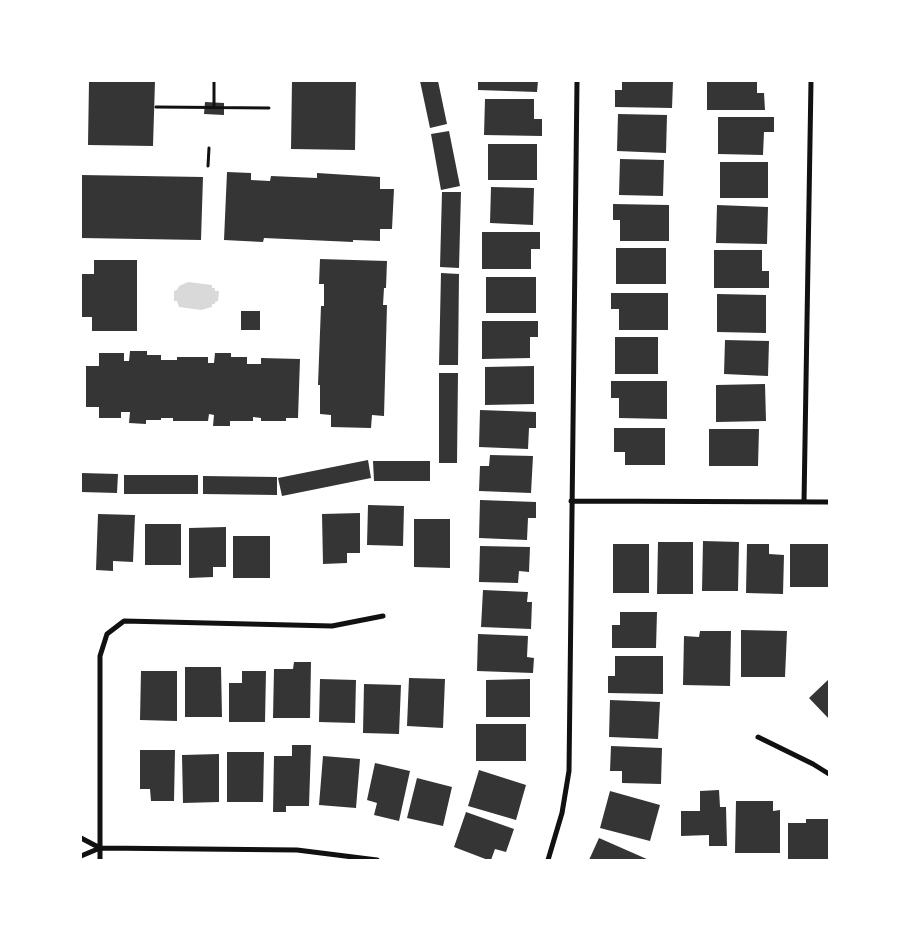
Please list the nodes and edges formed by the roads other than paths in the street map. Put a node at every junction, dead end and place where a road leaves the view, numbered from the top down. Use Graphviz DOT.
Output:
graph roads {
  1 [pos="577,81"];
  2 [pos="811,81"];
  3 [pos="571,501"];
  4 [pos="804,502"];
  5 [pos="829,502"];
  6 [pos="383,616"];
  7 [pos="758,737"];
  8 [pos="829,774"];
  9 [pos="81,838"];
  10 [pos="100,848"];
  11 [pos="81,856"];
  12 [pos="100,860"];
  13 [pos="377,860"];
  14 [pos="548,860"];
  1 -- 3 [label="street"];
  2 -- 4 [label="street"];
  3 -- 4 [label="street"];
  3 -- 14 [label="street"];
  4 -- 5 [label="street"];
  6 -- 10 [label="street"];
  7 -- 8 [label="street"];
  9 -- 10 [label="street"];
  10 -- 11 [label="street"];
  10 -- 12 [label="street"];
  10 -- 13 [label="street"];
}
